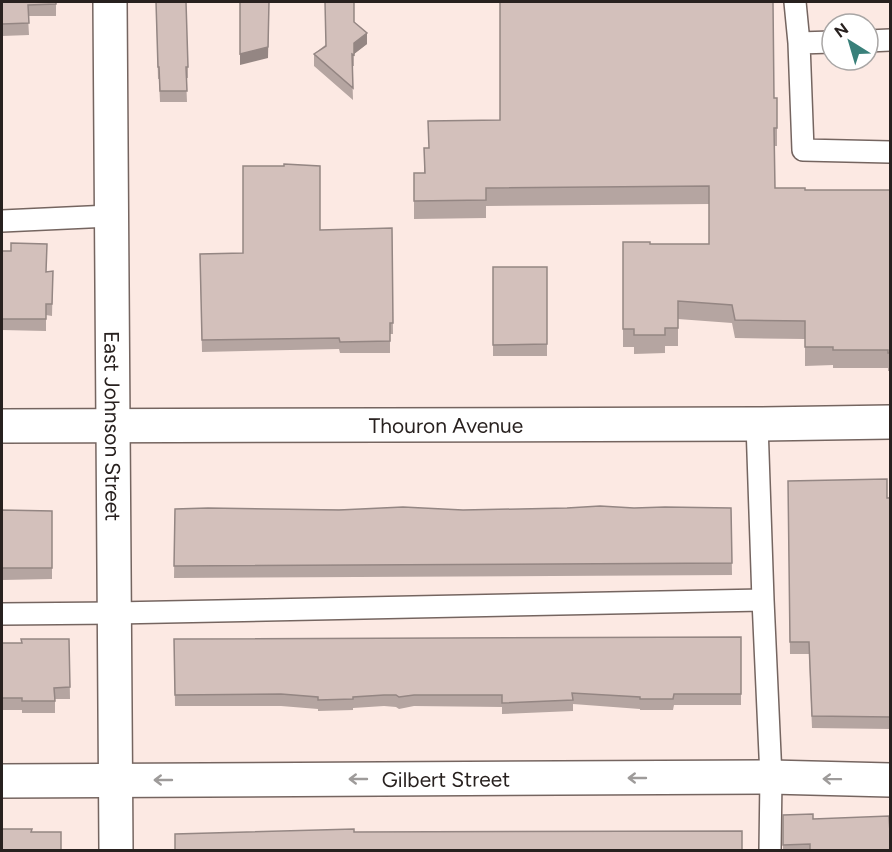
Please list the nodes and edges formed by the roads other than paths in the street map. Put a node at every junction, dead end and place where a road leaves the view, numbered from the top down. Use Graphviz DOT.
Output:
graph roads {
  1 [pos="110,2"];
  2 [pos="795,2"];
  3 [pos="820,42"];
  4 [pos="799,43"];
  5 [pos="891,152"];
  6 [pos="110,216"];
  7 [pos="2,221"];
  8 [pos="891,422"];
  9 [pos="757,424"];
  10 [pos="2,426"];
  11 [pos="113,426"];
  12 [pos="763,600"];
  13 [pos="115,613"];
  14 [pos="2,614"];
  15 [pos="771,777"];
  16 [pos="116,780"];
  17 [pos="891,780"];
  18 [pos="2,781"];
  19 [pos="116,850"];
  20 [pos="770,850"];
  1 -- 6 [label="street, East Johnson Street"];
  2 -- 4 [label="lane"];
  3 -- 4 [label="lane"];
  4 -- 5 [label="lane"];
  6 -- 7 [label="lane"];
  6 -- 11 [label="street, East Johnson Street"];
  8 -- 9 [label="street, Thouron Avenue"];
  9 -- 11 [label="street, Thouron Avenue"];
  9 -- 12 [label="lane"];
  10 -- 11 [label="street, Thouron Avenue"];
  11 -- 13 [label="street, East Johnson Street"];
  12 -- 13 [label="lane"];
  12 -- 15 [label="lane"];
  13 -- 14 [label="lane"];
  13 -- 16 [label="street, East Johnson Street"];
  15 -- 16 [label="street, Gilbert Street, one-way"];
  17 -- 15 [label="street, Gilbert Street, one-way"];
  15 -- 20 [label="lane"];
  16 -- 18 [label="street, Gilbert Street"];
  16 -- 19 [label="street, East Johnson Street"];
}
